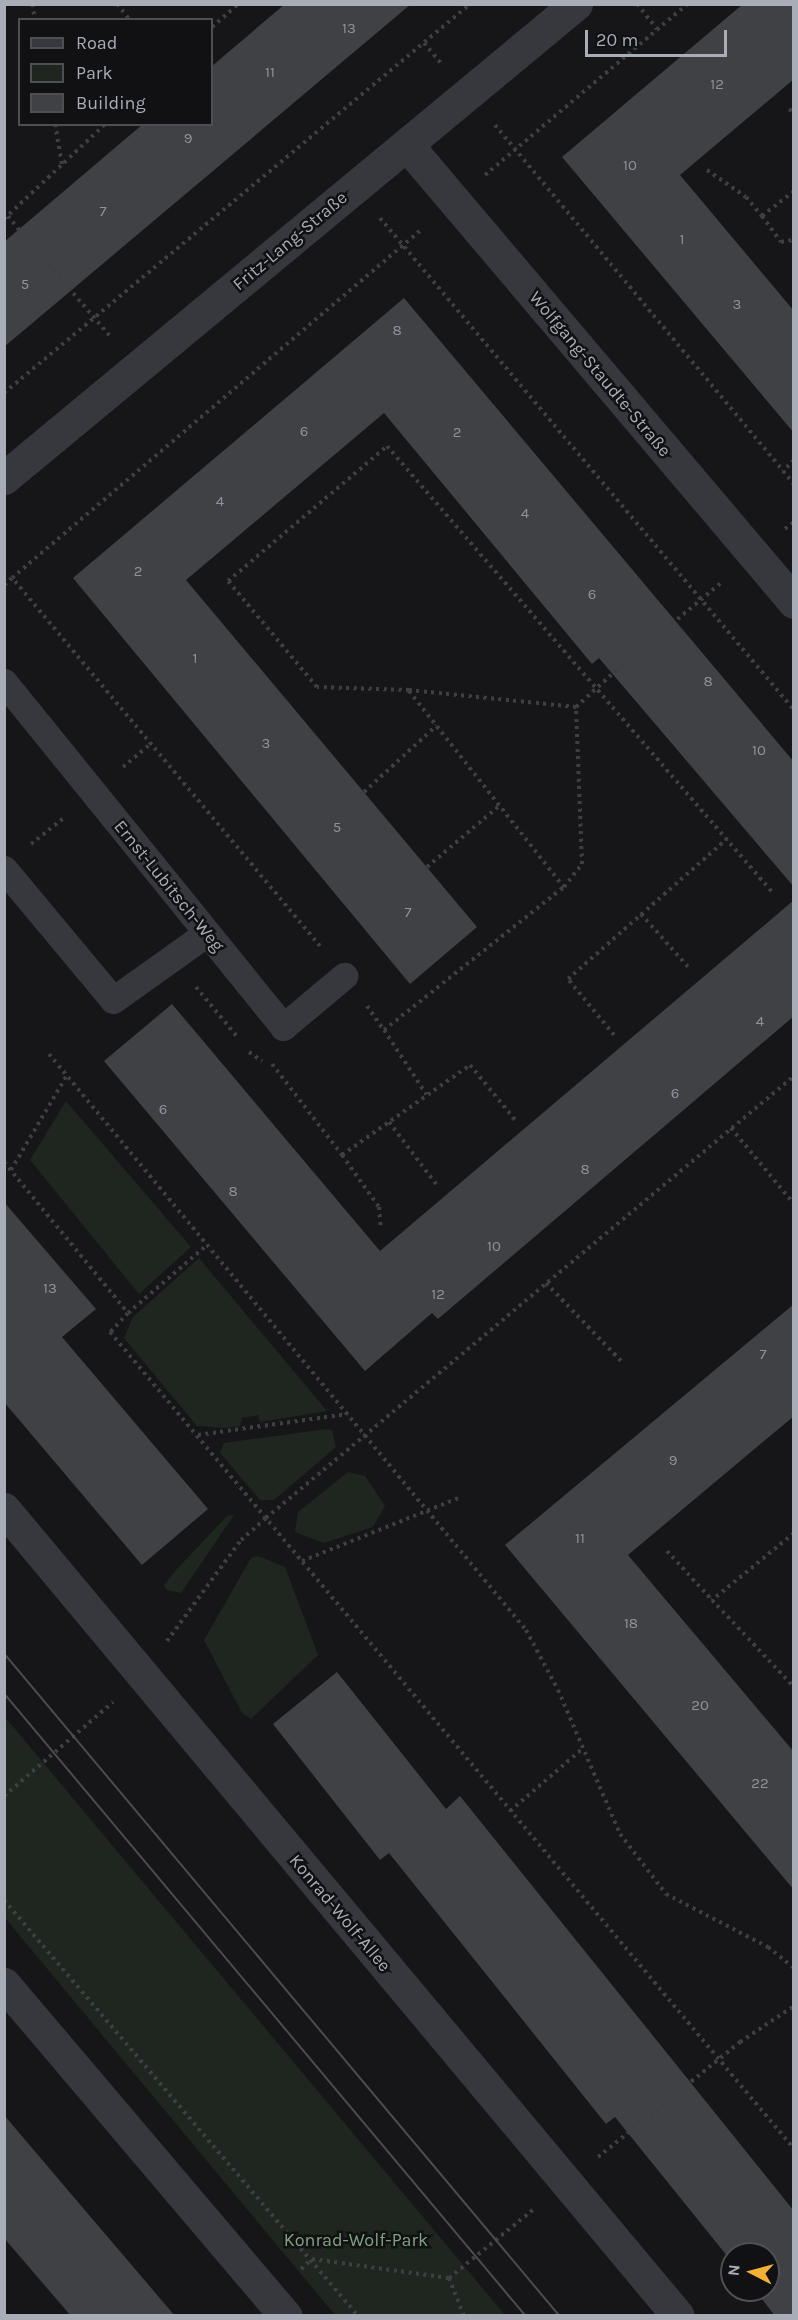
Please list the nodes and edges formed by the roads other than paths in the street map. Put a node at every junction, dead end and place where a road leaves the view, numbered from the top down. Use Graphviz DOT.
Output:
graph roads {
  1 [pos="573,5"];
  2 [pos="407,145"];
  3 [pos="4,478"];
  4 [pos="794,602"];
  5 [pos="4,682"];
  6 [pos="4,869"];
  7 [pos="207,933"];
  8 [pos="344,976"];
  9 [pos="4,1509"];
  10 [pos="4,1984"];
  11 [pos="286,2316"];
  12 [pos="678,2316"];
  1 -- 2 [label="street, Fritz-Lang-Straße"];
  2 -- 3 [label="street, Fritz-Lang-Straße"];
  2 -- 4 [label="street, Wolfgang-Staudte-Straße"];
  5 -- 7 [label="lane, Ernst-Lubitsch-Weg"];
  6 -- 7 [label="lane"];
  7 -- 8 [label="lane, Ernst-Lubitsch-Weg"];
  9 -- 12 [label="street, Konrad-Wolf-Allee"];
  10 -- 11 [label="street"];
}
